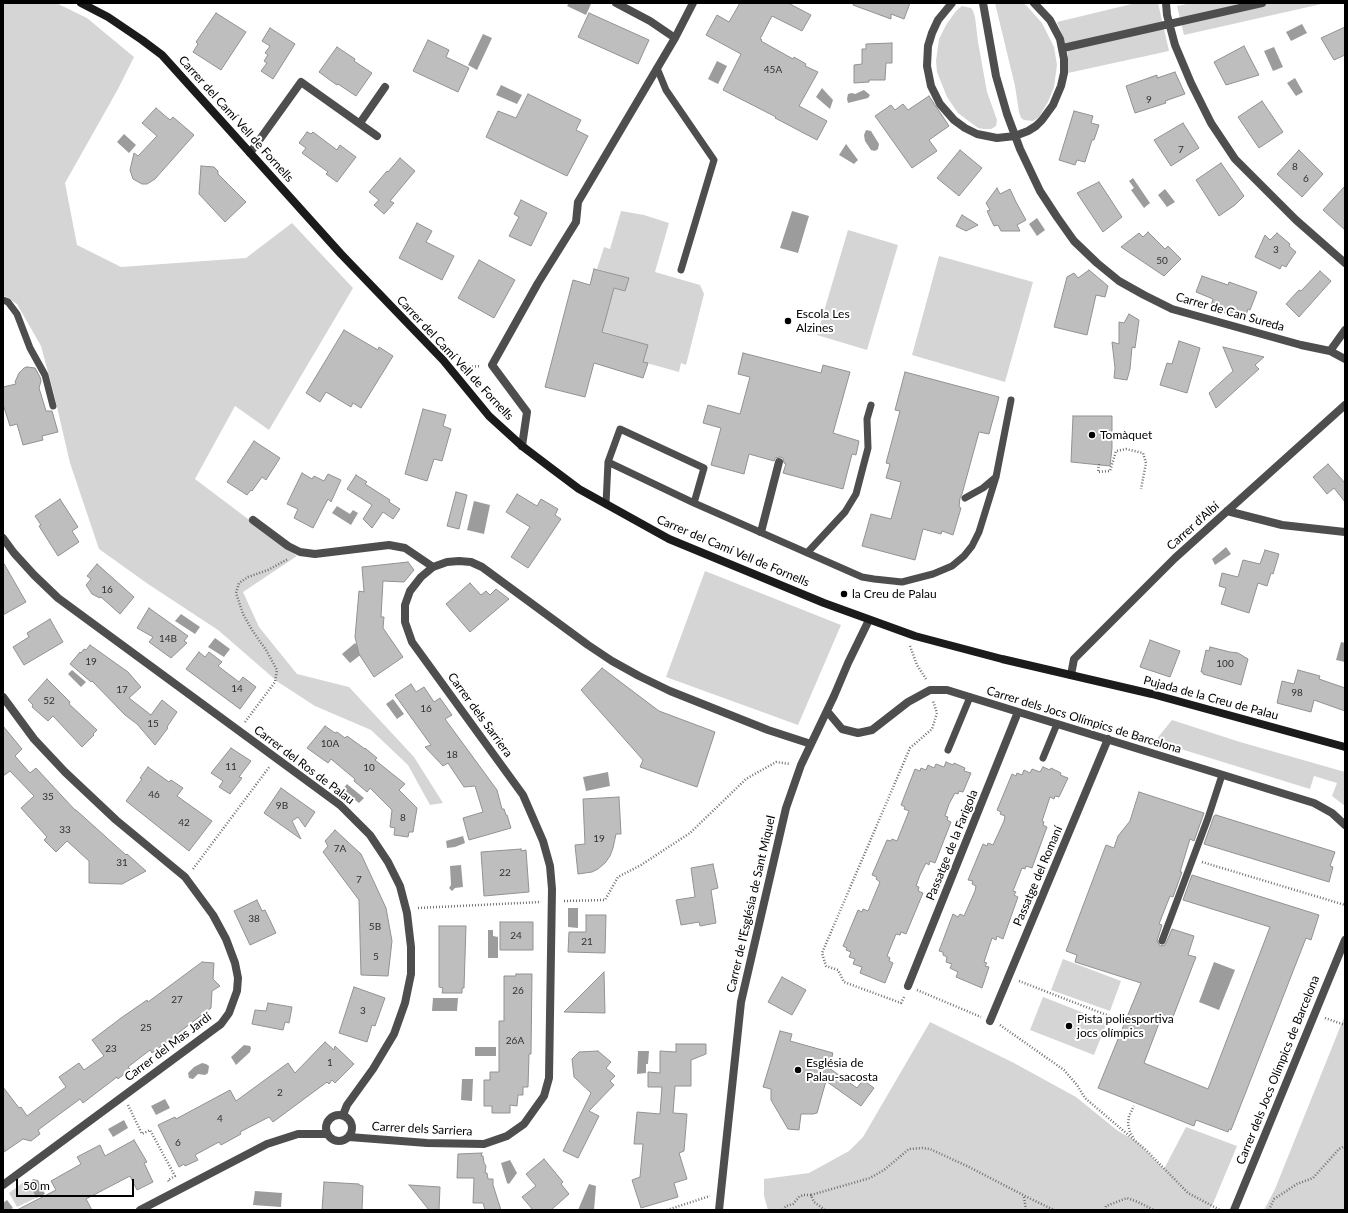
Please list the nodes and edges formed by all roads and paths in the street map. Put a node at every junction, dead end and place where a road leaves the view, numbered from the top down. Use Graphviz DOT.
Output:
graph roads {
  1 [pos="81,3"];
  2 [pos="616,3"];
  3 [pos="693,3"];
  4 [pos="952,3"];
  5 [pos="983,3"];
  6 [pos="1034,3"];
  7 [pos="1166,3"];
  8 [pos="1262,3"];
  9 [pos="1169,24"];
  10 [pos="675,38"];
  11 [pos="1062,48"];
  12 [pos="657,68"];
  13 [pos="385,87"];
  14 [pos="360,124"];
  15 [pos="377,136"];
  16 [pos="1015,136"];
  17 [pos="250,152"];
  18 [pos="1345,263"];
  19 [pos="681,270"];
  20 [pos="3,300"];
  21 [pos="1345,330"];
  22 [pos="1330,351"];
  23 [pos="1345,359"];
  24 [pos="1011,400"];
  25 [pos="871,405"];
  26 [pos="1345,405"];
  27 [pos="53,406"];
  28 [pos="522,446"];
  29 [pos="608,462"];
  30 [pos="779,462"];
  31 [pos="1099,464"];
  32 [pos="996,477"];
  33 [pos="1141,489"];
  34 [pos="965,498"];
  35 [pos="694,503"];
  36 [pos="606,504"];
  37 [pos="1227,511"];
  38 [pos="253,520"];
  39 [pos="761,532"];
  40 [pos="1345,532"];
  41 [pos="3,538"];
  42 [pos="300,552"];
  43 [pos="807,552"];
  44 [pos="433,567"];
  45 [pos="869,620"];
  46 [pos="912,650"];
  47 [pos="1070,675"];
  48 [pos="930,690"];
  49 [pos="3,697"];
  50 [pos="970,697"];
  51 [pos="827,711"];
  52 [pos="1018,712"];
  53 [pos="1057,724"];
  54 [pos="239,730"];
  55 [pos="1108,740"];
  56 [pos="811,744"];
  57 [pos="1345,747"];
  58 [pos="948,750"];
  59 [pos="277,758"];
  60 [pos="1043,758"];
  61 [pos="801,765"];
  62 [pos="1222,774"];
  63 [pos="1345,825"];
  64 [pos="1193,859"];
  65 [pos="186,878"];
  66 [pos="552,902"];
  67 [pos="1345,905"];
  68 [pos="406,909"];
  69 [pos="1345,940"];
  70 [pos="1162,941"];
  71 [pos="1009,977"];
  72 [pos="908,986"];
  73 [pos="1314,1015"];
  74 [pos="990,1021"];
  75 [pos="1122,1021"];
  76 [pos="1345,1025"];
  77 [pos="124,1096"];
  78 [pos="1134,1106"];
  79 [pos="343,1115"];
  80 [pos="327,1134"];
  81 [pos="349,1137"];
  82 [pos="1136,1141"];
  83 [pos="1345,1146"];
  84 [pos="3,1185"];
  85 [pos="175,1191"];
  86 [pos="721,1193"];
  87 [pos="811,1195"];
  88 [pos="1024,1196"];
  89 [pos="140,1210"];
  90 [pos="667,1210"];
  91 [pos="719,1210"];
  92 [pos="783,1210"];
  93 [pos="825,1210"];
  94 [pos="1026,1210"];
  95 [pos="1054,1210"];
  96 [pos="1105,1210"];
  97 [pos="1154,1210"];
  98 [pos="1220,1210"];
  99 [pos="1234,1210"];
  100 [pos="1269,1210"];
  1 -- 17 [label="street, Carrer del Camí Vell de Fornells"];
  2 -- 10 [label="street"];
  3 -- 10 [label="street"];
  4 -- 16 [label="street"];
  5 -- 16 [label="street, Carrer de Can Sureda"];
  6 -- 11 [label="street"];
  7 -- 9 [label="street"];
  8 -- 9 [label="street"];
  9 -- 11 [label="street"];
  9 -- 18 [label="street"];
  10 -- 12 [label="street"];
  11 -- 16 [label="street"];
  12 -- 19 [label="lane"];
  12 -- 28 [label="street"];
  13 -- 14 [label="street"];
  14 -- 15 [label="street"];
  14 -- 17 [label="street"];
  16 -- 22 [label="street, Carrer de Can Sureda"];
  17 -- 28 [label="street, Carrer del Camí Vell de Fornells"];
  20 -- 27 [label="lane"];
  21 -- 22 [label="street"];
  22 -- 23 [label="street, Carrer de Can Sureda"];
  24 -- 32 [label="lane"];
  25 -- 43 [label="lane"];
  26 -- 37 [label="street, Carrer d'Albí"];
  28 -- 36 [label="street, Carrer del Camí Vell de Fornells"];
  29 -- 35 [label="lane"];
  29 -- 35 [label="lane"];
  29 -- 36 [label="lane"];
  30 -- 39 [label="street"];
  31 -- 33 [label="path"];
  32 -- 34 [label="lane"];
  32 -- 43 [label="lane"];
  35 -- 39 [label="lane"];
  36 -- 45 [label="street, Carrer del Camí Vell de Fornells"];
  37 -- 40 [label="street"];
  37 -- 47 [label="street, Carrer d'Albí"];
  38 -- 42 [label="street"];
  39 -- 43 [label="lane"];
  41 -- 54 [label="street, Carrer del Ros de Palau"];
  42 -- 44 [label="street"];
  42 -- 54 [label="path"];
  44 -- 56 [label="street, Carrer dels Sarriera"];
  44 -- 66 [label="street, Carrer dels Sarriera"];
  45 -- 47 [label="street, Carrer del Camí Vell de Fornells"];
  45 -- 51 [label="street, Carrer de l'Església de Sant Miquel"];
  46 -- 48 [label="path"];
  47 -- 57 [label="street, Pujada de la Creu de Palau"];
  48 -- 50 [label="street, Carrer dels Jocs Olímpics de Barcelona"];
  48 -- 51 [label="street"];
  48 -- 72 [label="path"];
  49 -- 65 [label="street, Carrer del Mas Jardí"];
  50 -- 52 [label="street, Carrer dels Jocs Olímpics de Barcelona"];
  50 -- 58 [label="lane"];
  51 -- 56 [label="street, Carrer de l'Església de Sant Miquel"];
  52 -- 53 [label="street, Carrer dels Jocs Olímpics de Barcelona"];
  52 -- 72 [label="street, Passatge de la Farigola"];
  53 -- 55 [label="street, Carrer dels Jocs Olímpics de Barcelona"];
  53 -- 60 [label="lane"];
  54 -- 59 [label="street, Carrer del Ros de Palau"];
  55 -- 62 [label="street, Carrer dels Jocs Olímpics de Barcelona"];
  55 -- 71 [label="street, Passatge del Romaní"];
  56 -- 61 [label="street, Carrer de l'Església de Sant Miquel"];
  59 -- 65 [label="path"];
  59 -- 68 [label="street, Carrer del Ros de Palau"];
  61 -- 66 [label="path"];
  61 -- 86 [label="street, Carrer de l'Església de Sant Miquel"];
  62 -- 63 [label="street, Carrer dels Jocs Olímpics de Barcelona"];
  62 -- 64 [label="lane"];
  64 -- 67 [label="path"];
  64 -- 70 [label="lane"];
  65 -- 77 [label="street, Carrer del Mas Jardí"];
  66 -- 68 [label="path"];
  66 -- 81 [label="street, Carrer dels Sarriera"];
  68 -- 79 [label="street, Carrer del Ros de Palau"];
  69 -- 73 [label="street, Carrer dels Jocs Olímpics de Barcelona"];
  71 -- 74 [label="street, Passatge del Romaní"];
  71 -- 75 [label="path"];
  72 -- 74 [label="path"];
  73 -- 76 [label="path"];
  73 -- 99 [label="street, Carrer dels Jocs Olímpics de Barcelona"];
  74 -- 82 [label="path"];
  77 -- 84 [label="street, Carrer del Mas Jardí"];
  77 -- 85 [label="path"];
  78 -- 82 [label="path"];
  79 -- 80 [label="street"];
  79 -- 81 [label="street"];
  80 -- 81 [label="street"];
  80 -- 85 [label="street"];
  82 -- 98 [label="path"];
  83 -- 100 [label="path"];
  85 -- 89 [label="street"];
  86 -- 90 [label="path"];
  86 -- 91 [label="street, Carrer de l'Església de Sant Miquel"];
  87 -- 88 [label="path"];
  87 -- 92 [label="path"];
  87 -- 93 [label="path"];
  88 -- 94 [label="path"];
  88 -- 95 [label="path"];
  96 -- 97 [label="path"];
}
